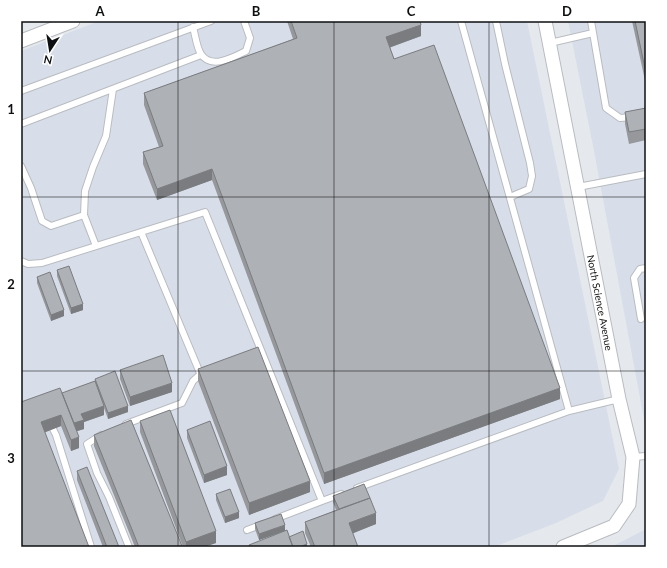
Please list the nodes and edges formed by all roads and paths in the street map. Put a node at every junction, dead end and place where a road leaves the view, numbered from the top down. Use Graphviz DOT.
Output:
graph roads {
  1 [pos="73,21"];
  2 [pos="211,21"];
  3 [pos="244,21"];
  4 [pos="461,21"];
  5 [pos="496,21"];
  6 [pos="545,21"];
  7 [pos="591,21"];
  8 [pos="193,27"];
  9 [pos="593,34"];
  10 [pos="21,41"];
  11 [pos="550,43"];
  12 [pos="200,55"];
  13 [pos="113,89"];
  14 [pos="21,91"];
  15 [pos="646,116"];
  16 [pos="21,124"];
  17 [pos="21,166"];
  18 [pos="646,174"];
  19 [pos="578,187"];
  20 [pos="510,197"];
  21 [pos="84,215"];
  22 [pos="141,232"];
  23 [pos="96,246"];
  24 [pos="21,261"];
  25 [pos="646,268"];
  26 [pos="641,319"];
  27 [pos="259,346"];
  28 [pos="253,349"];
  29 [pos="207,370"];
  30 [pos="200,373"];
  31 [pos="619,399"];
  32 [pos="569,411"];
  33 [pos="117,427"];
  34 [pos="53,429"];
  35 [pos="104,434"];
  36 [pos="640,457"];
  37 [pos="352,490"];
  38 [pos="344,492"];
  39 [pos="322,501"];
  40 [pos="247,530"];
  41 [pos="91,547"];
  42 [pos="129,547"];
  43 [pos="563,547"];
  1 -- 10 [label="street"];
  2 -- 8 [label="lane"];
  3 -- 12 [label="lane"];
  4 -- 20 [label="lane"];
  5 -- 20 [label="lane"];
  6 -- 11 [label="street, North Science Avenue"];
  7 -- 9 [label="lane"];
  8 -- 12 [label="lane"];
  8 -- 14 [label="lane"];
  9 -- 11 [label="lane"];
  9 -- 15 [label="lane"];
  11 -- 19 [label="street, North Science Avenue"];
  12 -- 13 [label="lane"];
  13 -- 16 [label="lane"];
  13 -- 21 [label="lane"];
  17 -- 21 [label="lane"];
  18 -- 19 [label="lane"];
  19 -- 31 [label="street, North Science Avenue"];
  20 -- 32 [label="lane"];
  21 -- 23 [label="lane"];
  22 -- 23 [label="lane"];
  22 -- 27 [label="lane"];
  22 -- 30 [label="lane"];
  23 -- 24 [label="lane"];
  25 -- 26 [label="lane"];
  27 -- 28 [label="lane"];
  27 -- 39 [label="lane"];
  29 -- 30 [label="lane"];
  30 -- 33 [label="lane"];
  31 -- 32 [label="lane"];
  31 -- 36 [label="street, North Science Avenue"];
  32 -- 37 [label="lane"];
  34 -- 41 [label="lane"];
  35 -- 42 [label="lane"];
  36 -- 43 [label="street, North Science Avenue"];
  38 -- 39 [label="lane"];
  39 -- 40 [label="lane"];
}
